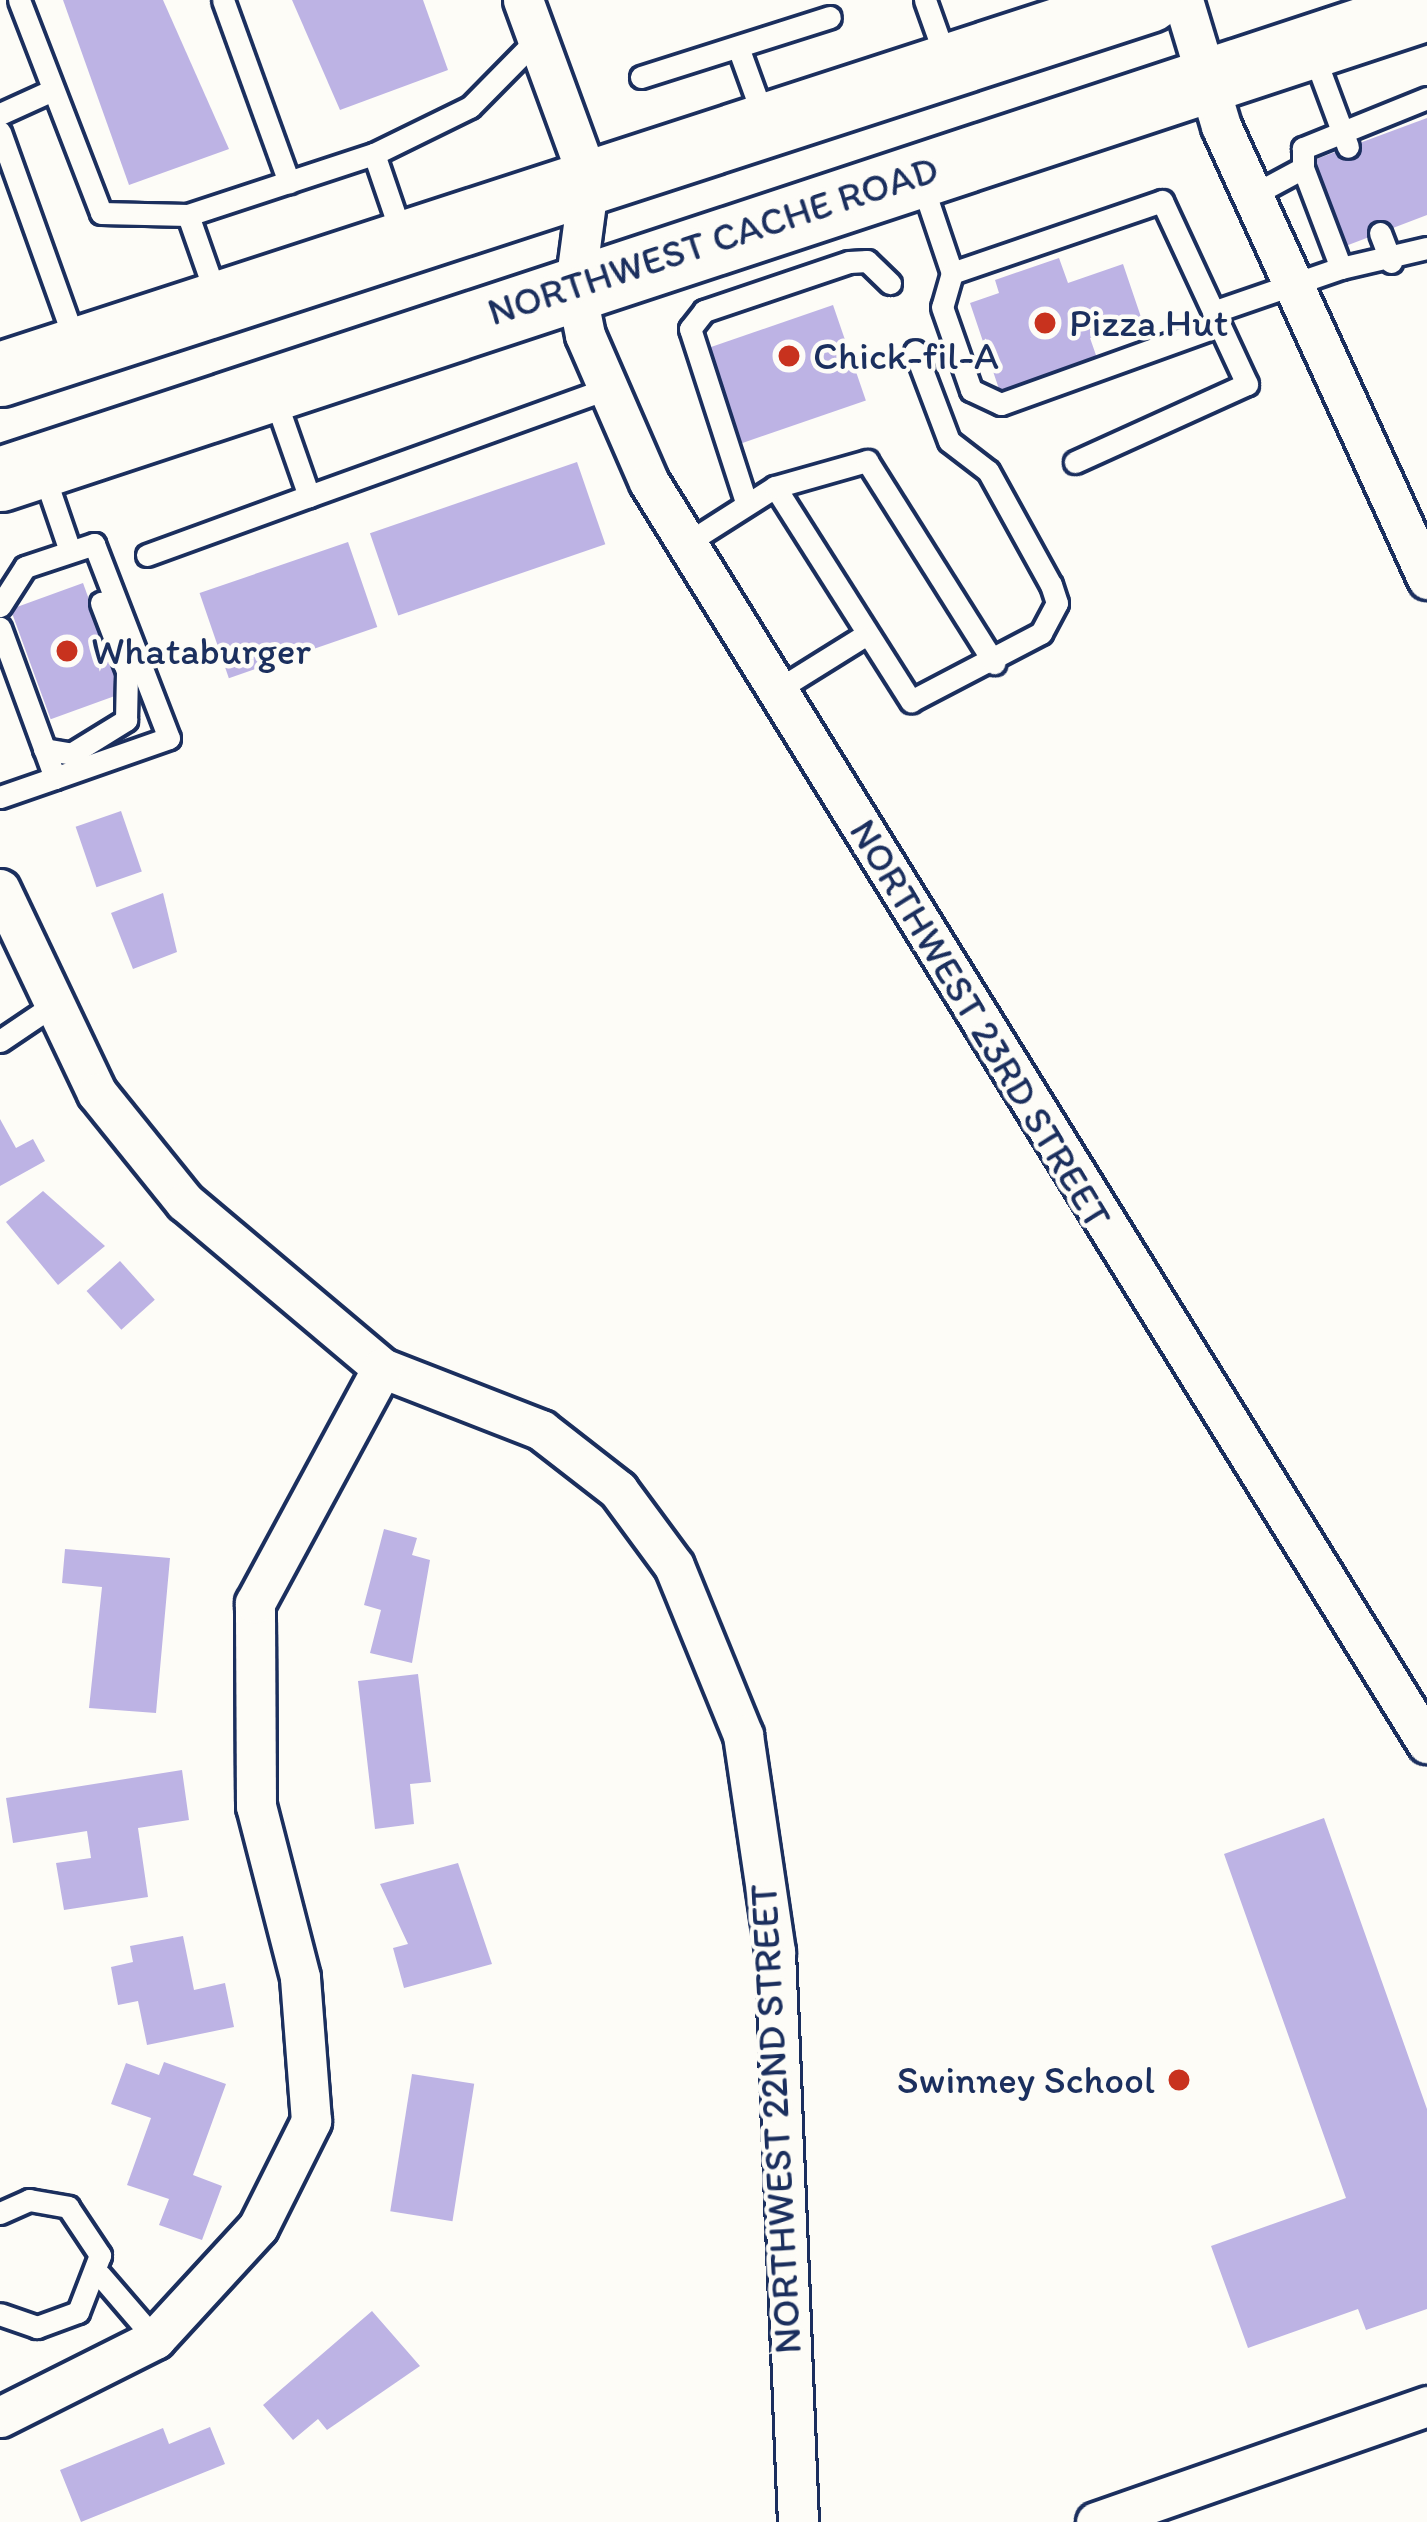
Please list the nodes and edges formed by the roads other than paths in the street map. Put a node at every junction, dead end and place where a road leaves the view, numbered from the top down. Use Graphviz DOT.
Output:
graph roads {
  1 [pos="19,0"];
  2 [pos="223,0"];
  3 [pos="523,0"];
  4 [pos="925,0"];
  5 [pos="1149,0"];
  6 [pos="1183,0"];
  7 [pos="1427,8"];
  8 [pos="830,17"];
  9 [pos="537,39"];
  10 [pos="737,47"];
  11 [pos="1310,47"];
  12 [pos="948,65"];
  13 [pos="641,77"];
  14 [pos="1205,82"];
  15 [pos="52,90"];
  16 [pos="1427,98"];
  17 [pos="0,114"];
  18 [pos="766,123"];
  19 [pos="0,132"];
  20 [pos="1345,139"];
  21 [pos="374,154"];
  22 [pos="1303,168"];
  23 [pos="918,175"];
  24 [pos="589,180"];
  25 [pos="289,182"];
  26 [pos="1251,196"];
  27 [pos="188,215"];
  28 [pos="1380,233"];
  29 [pos="404,242"];
  30 [pos="1427,248"];
  31 [pos="1391,262"];
  32 [pos="1341,268"];
  33 [pos="952,273"];
  34 [pos="1288,279"];
  35 [pos="890,283"];
  36 [pos="575,285"];
  37 [pos="218,301"];
  38 [pos="1216,319"];
  39 [pos="77,348"];
  40 [pos="916,351"];
  41 [pos="0,374"];
  42 [pos="271,387"];
  43 [pos="604,390"];
  44 [pos="1075,462"];
  45 [pos="20,472"];
  46 [pos="775,487"];
  47 [pos="309,496"];
  48 [pos="746,502"];
  49 [pos="687,544"];
  50 [pos="70,551"];
  51 [pos="147,555"];
  52 [pos="103,567"];
  53 [pos="1427,579"];
  54 [pos="0,606"];
  55 [pos="0,628"];
  56 [pos="862,637"];
  57 [pos="994,663"];
  58 [pos="777,690"];
  59 [pos="44,749"];
  60 [pos="55,778"];
  61 [pos="0,797"];
  62 [pos="0,889"];
  63 [pos="49,1008"];
  64 [pos="0,1041"];
  65 [pos="382,1368"];
  66 [pos="1427,1744"];
  67 [pos="0,2213"];
  68 [pos="100,2275"];
  69 [pos="0,2314"];
  70 [pos="155,2339"];
  71 [pos="1427,2406"];
  72 [pos="0,2417"];
  73 [pos="798,2522"];
  74 [pos="1096,2522"];
  1 -- 15 [label="lane"];
  2 -- 25 [label="lane"];
  3 -- 9 [label="street"];
  4 -- 12 [label="lane"];
  5 -- 12 [label="main road"];
  6 -- 14 [label="street"];
  7 -- 11 [label="main road, NORTHWEST CACHE ROAD"];
  8 -- 10 [label="lane"];
  9 -- 21 [label="lane"];
  9 -- 24 [label="street"];
  10 -- 13 [label="lane"];
  10 -- 18 [label="lane"];
  11 -- 14 [label="main road, NORTHWEST CACHE ROAD"];
  11 -- 20 [label="lane"];
  12 -- 18 [label="main road"];
  14 -- 23 [label="main road, NORTHWEST CACHE ROAD"];
  14 -- 26 [label="street"];
  15 -- 17 [label="lane"];
  15 -- 27 [label="lane"];
  16 -- 20 [label="lane"];
  18 -- 24 [label="main road"];
  19 -- 39 [label="lane"];
  20 -- 22 [label="lane"];
  21 -- 25 [label="lane"];
  21 -- 29 [label="lane"];
  22 -- 26 [label="lane"];
  22 -- 32 [label="lane"];
  23 -- 33 [label="lane"];
  23 -- 36 [label="main road, NORTHWEST CACHE ROAD"];
  24 -- 29 [label="main road"];
  24 -- 36 [label="street"];
  25 -- 27 [label="lane"];
  26 -- 34 [label="street"];
  27 -- 37 [label="lane"];
  28 -- 31 [label="lane"];
  29 -- 37 [label="main road"];
  30 -- 31 [label="lane"];
  31 -- 32 [label="lane"];
  32 -- 34 [label="lane"];
  33 -- 38 [label="lane"];
  33 -- 38 [label="lane"];
  34 -- 38 [label="lane"];
  34 -- 53 [label="street"];
  35 -- 48 [label="lane"];
  36 -- 42 [label="main road, NORTHWEST CACHE ROAD"];
  36 -- 43 [label="street, NORTHWEST 23RD STREET"];
  37 -- 39 [label="main road"];
  38 -- 44 [label="lane"];
  39 -- 41 [label="main road"];
  40 -- 57 [label="lane"];
  42 -- 45 [label="main road, NORTHWEST CACHE ROAD"];
  42 -- 47 [label="lane"];
  43 -- 47 [label="lane"];
  43 -- 49 [label="street, NORTHWEST 23RD STREET"];
  45 -- 50 [label="lane"];
  46 -- 48 [label="lane"];
  46 -- 56 [label="lane"];
  46 -- 57 [label="lane"];
  47 -- 51 [label="lane"];
  48 -- 49 [label="lane"];
  49 -- 58 [label="street, NORTHWEST 23RD STREET"];
  50 -- 52 [label="lane"];
  50 -- 54 [label="lane"];
  52 -- 59 [label="lane"];
  52 -- 60 [label="lane"];
  55 -- 59 [label="lane"];
  56 -- 57 [label="lane"];
  56 -- 58 [label="lane"];
  58 -- 66 [label="street, NORTHWEST 23RD STREET"];
  59 -- 60 [label="lane"];
  60 -- 61 [label="lane"];
  62 -- 63 [label="street, NORTHWEST 22ND STREET"];
  63 -- 64 [label="lane"];
  63 -- 65 [label="street, NORTHWEST 22ND STREET"];
  65 -- 70 [label="street"];
  65 -- 73 [label="street, NORTHWEST 22ND STREET"];
  67 -- 68 [label="lane"];
  68 -- 69 [label="lane"];
  68 -- 70 [label="lane"];
  70 -- 72 [label="street"];
  71 -- 74 [label="street"];
}
